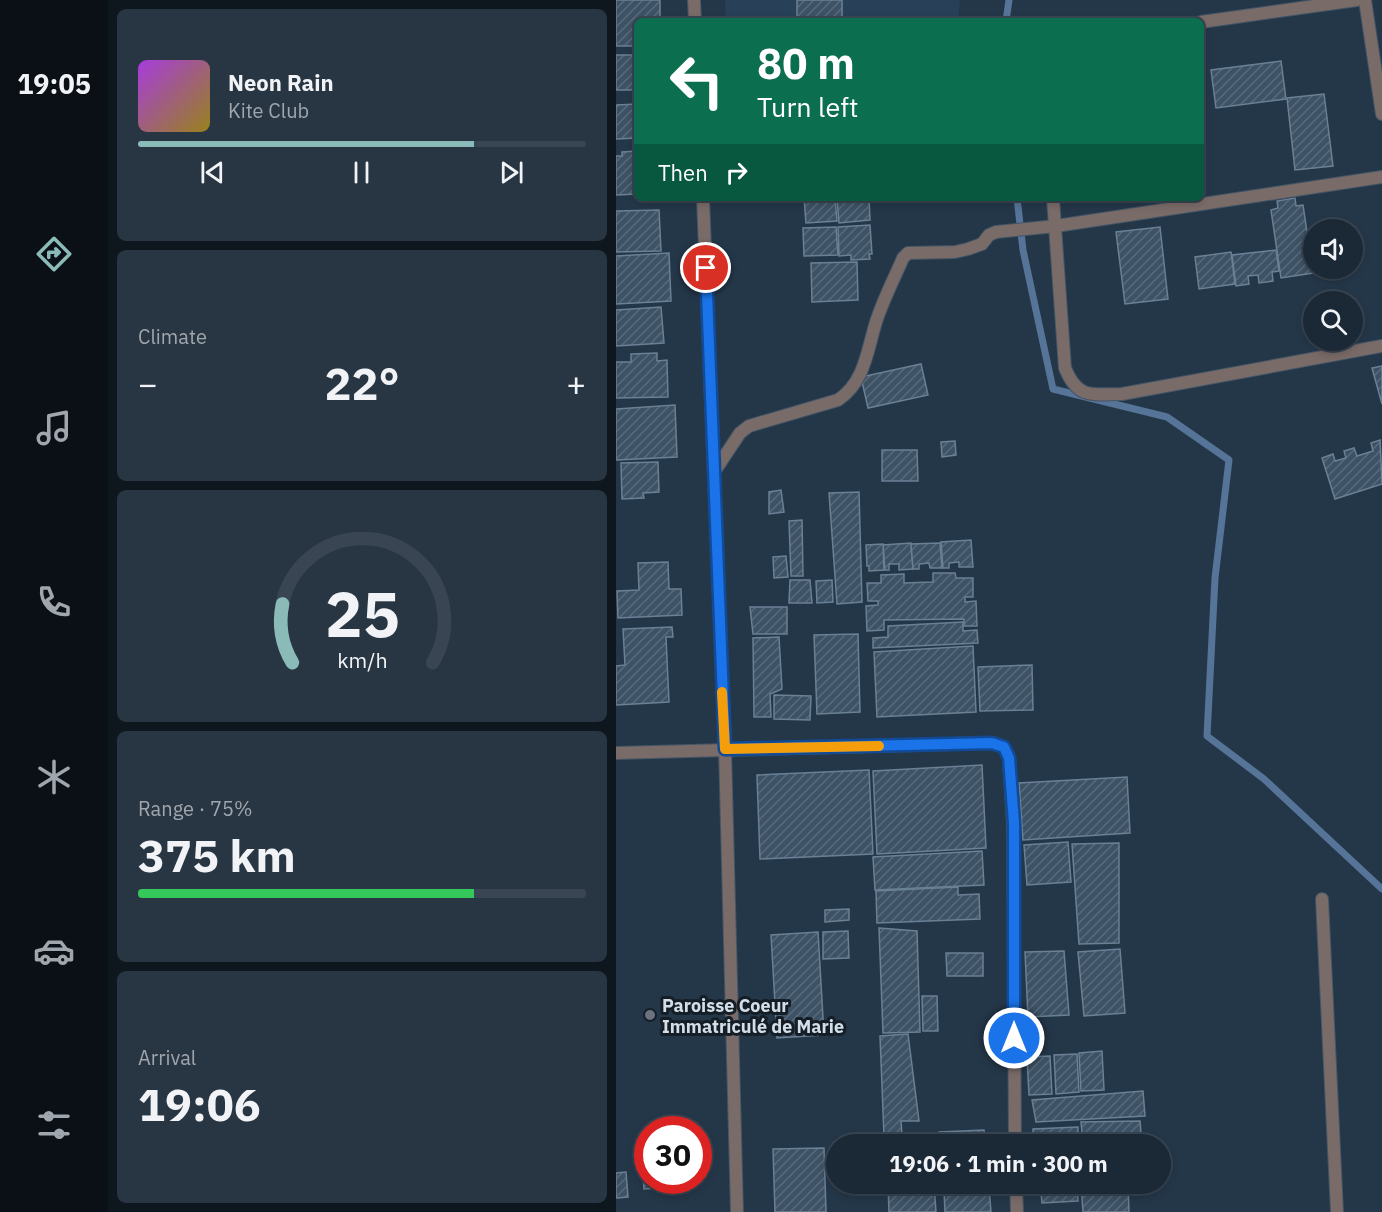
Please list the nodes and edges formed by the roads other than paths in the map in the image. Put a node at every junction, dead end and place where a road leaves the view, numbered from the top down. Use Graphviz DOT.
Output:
graph roads {
  1 [pos="694,0"];
  2 [pos="1357,0"];
  3 [pos="1365,0"];
  4 [pos="695,18"];
  5 [pos="1204,22"];
  6 [pos="1381,114"];
  7 [pos="1381,177"];
  8 [pos="703,201"];
  9 [pos="1053,201"];
  10 [pos="1056,226"];
  11 [pos="1381,346"];
  12 [pos="714,472"];
  13 [pos="725,749"];
  14 [pos="616,753"];
  15 [pos="1322,899"];
  16 [pos="1015,1134"];
  17 [pos="1016,1194"];
  18 [pos="738,1212"];
  19 [pos="1017,1212"];
  20 [pos="1337,1212"];
  1 -- 4 [label="street"];
  2 -- 5 [label="street"];
  3 -- 6 [label="street"];
  7 -- 10 [label="street"];
  8 -- 12 [label="street"];
  9 -- 10 [label="street"];
  10 -- 11 [label="street"];
  10 -- 12 [label="street"];
  12 -- 13 [label="street"];
  13 -- 14 [label="street"];
  13 -- 16 [label="street"];
  13 -- 18 [label="street"];
  15 -- 20 [label="street"];
  17 -- 19 [label="street"];
}
